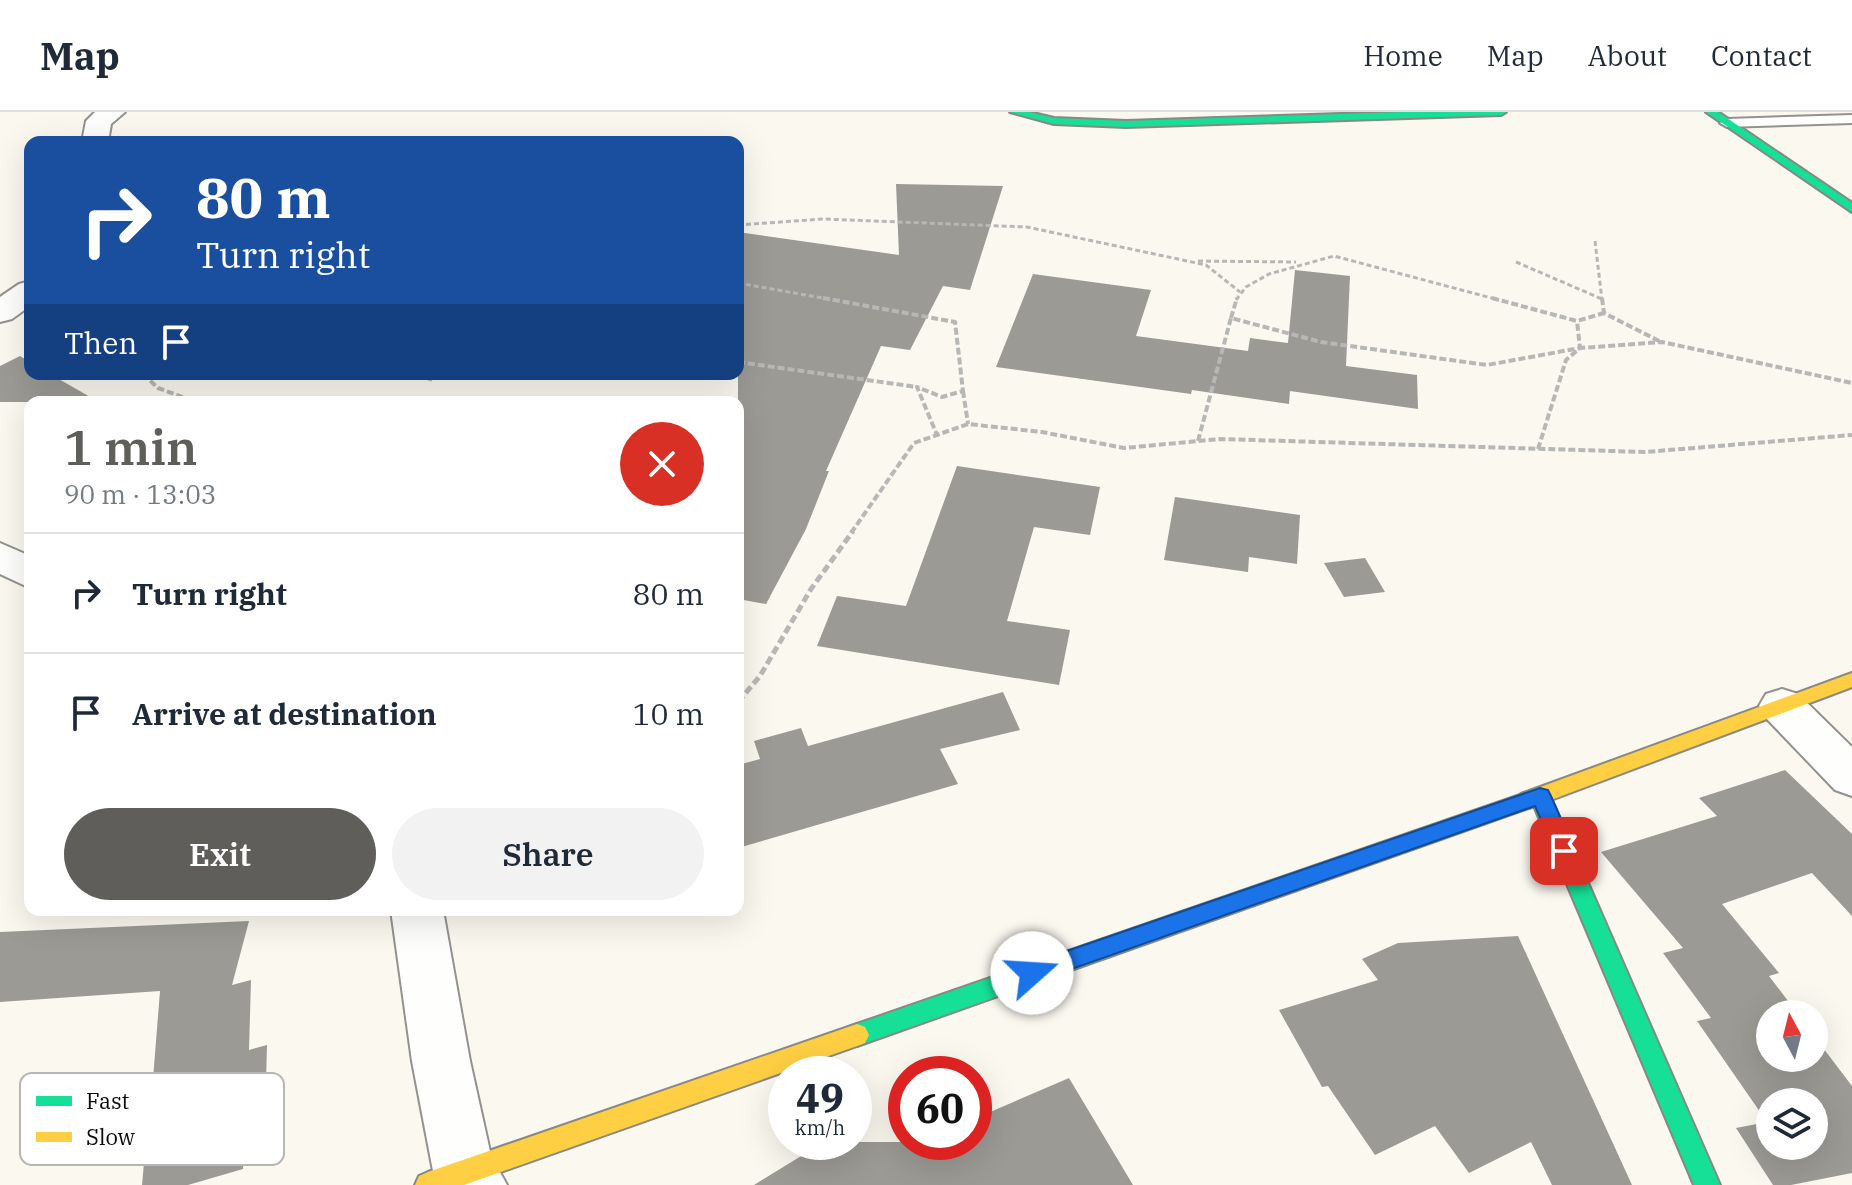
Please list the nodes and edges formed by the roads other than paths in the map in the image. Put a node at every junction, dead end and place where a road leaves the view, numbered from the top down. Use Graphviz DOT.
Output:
graph roads {
  1 [pos="112,112"];
  2 [pos="1015,112"];
  3 [pos="1501,112"];
  4 [pos="1711,112"];
  5 [pos="1852,119"];
  6 [pos="1727,123"];
  7 [pos="96,136"];
  8 [pos="1852,208"];
  9 [pos="24,295"];
  10 [pos="0,312"];
  11 [pos="0,556"];
  12 [pos="24,570"];
  13 [pos="1852,680"];
  14 [pos="1782,706"];
  15 [pos="1852,777"];
  16 [pos="1540,796"];
  17 [pos="418,916"];
  18 [pos="456,1180"];
  19 [pos="1707,1185"];
  1 -- 7 [label="street"];
  2 -- 3 [label="street"];
  4 -- 6 [label="street"];
  5 -- 6 [label="lane"];
  6 -- 8 [label="street"];
  9 -- 10 [label="street"];
  11 -- 12 [label="street"];
  13 -- 14 [label="street"];
  14 -- 15 [label="street"];
  14 -- 16 [label="street"];
  16 -- 18 [label="street"];
  16 -- 19 [label="street"];
  17 -- 18 [label="street"];
}
